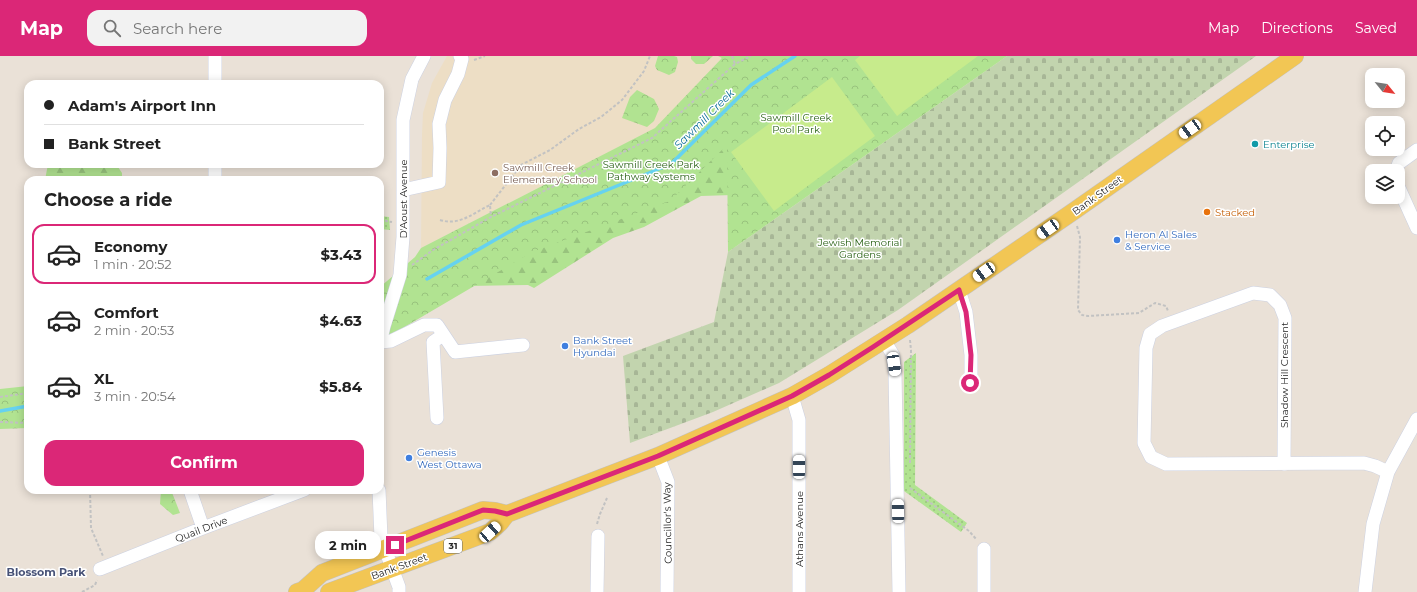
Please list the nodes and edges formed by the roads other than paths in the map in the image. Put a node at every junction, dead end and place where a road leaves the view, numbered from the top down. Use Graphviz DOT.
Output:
graph roads {
  1 [pos="215,56"];
  2 [pos="424,56"];
  3 [pos="460,56"];
  4 [pos="1295,56"];
  5 [pos="215,80"];
  6 [pos="1417,150"];
  7 [pos="1398,164"];
  8 [pos="403,190"];
  9 [pos="1405,201"];
  10 [pos="1417,228"];
  11 [pos="959,290"];
  12 [pos="384,329"];
  13 [pos="443,335"];
  14 [pos="884,340"];
  15 [pos="384,342"];
  16 [pos="523,345"];
  17 [pos="970,383"];
  18 [pos="792,396"];
  19 [pos="437,418"];
  20 [pos="1417,419"];
  21 [pos="658,456"];
  22 [pos="1284,464"];
  23 [pos="1388,472"];
  24 [pos="191,494"];
  25 [pos="293,494"];
  26 [pos="379,494"];
  27 [pos="507,514"];
  28 [pos="203,528"];
  29 [pos="598,536"];
  30 [pos="385,549"];
  31 [pos="984,549"];
  32 [pos="103,568"];
  33 [pos="392,569"];
  34 [pos="300,591"];
  35 [pos="322,592"];
  36 [pos="329,592"];
  37 [pos="399,592"];
  38 [pos="597,592"];
  39 [pos="667,592"];
  40 [pos="799,592"];
  41 [pos="899,592"];
  42 [pos="984,592"];
  43 [pos="1365,592"];
  1 -- 5 [label="street"];
  2 -- 8 [label="street, D'Aoust Avenue"];
  3 -- 8 [label="street"];
  4 -- 11 [label="main road, Bank Street / 31"];
  6 -- 7 [label="street"];
  8 -- 12 [label="street, D'Aoust Avenue"];
  9 -- 10 [label="street"];
  11 -- 14 [label="main road, Bank Street / 31"];
  11 -- 17 [label="street"];
  13 -- 15 [label="street"];
  13 -- 16 [label="street"];
  13 -- 19 [label="street"];
  14 -- 18 [label="main road, Bank Street / 31"];
  14 -- 41 [label="street"];
  18 -- 21 [label="main road, Bank Street / 31"];
  18 -- 40 [label="street, Athans Avenue"];
  20 -- 23 [label="street"];
  21 -- 27 [label="main road, Bank Street / 31"];
  21 -- 39 [label="street, Councillor's Way"];
  22 -- 22 [label="street, Shadow Hill Crescent"];
  22 -- 23 [label="street, Shadow Hill Crescent"];
  23 -- 43 [label="street"];
  24 -- 28 [label="street"];
  25 -- 28 [label="street, Quail Drive"];
  26 -- 30 [label="street"];
  27 -- 30 [label="main road, Bank Street / 31"];
  27 -- 33 [label="main road, Bank Street / 31"];
  28 -- 32 [label="street, Quail Drive"];
  29 -- 38 [label="street"];
  30 -- 33 [label="street"];
  30 -- 34 [label="main road, Bank Street / 31"];
  31 -- 42 [label="street"];
  33 -- 36 [label="main road, Bank Street / 31"];
  33 -- 37 [label="street"];
  34 -- 35 [label="main road, Bank Street / 31"];
}
